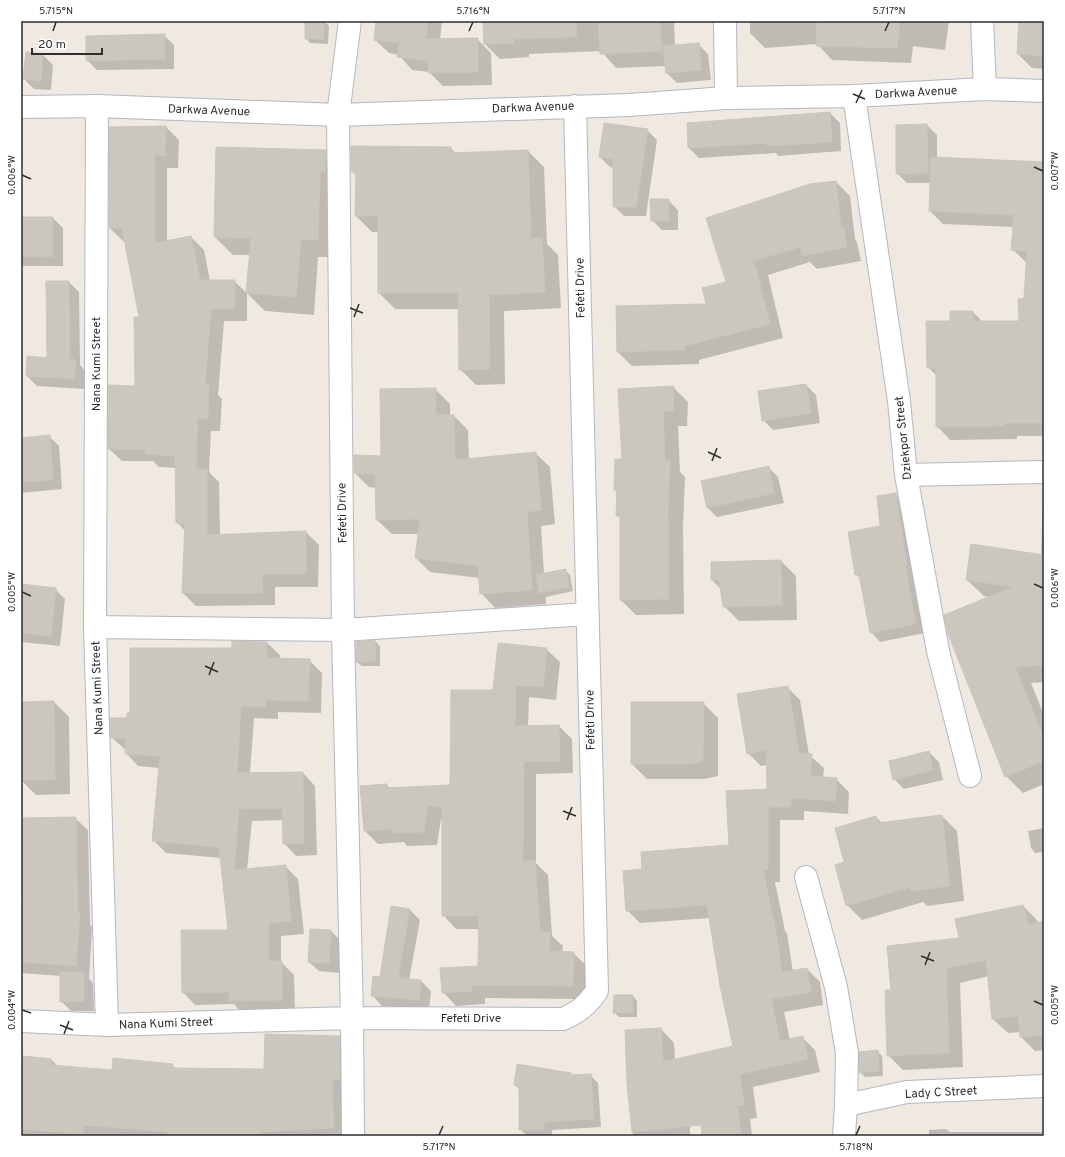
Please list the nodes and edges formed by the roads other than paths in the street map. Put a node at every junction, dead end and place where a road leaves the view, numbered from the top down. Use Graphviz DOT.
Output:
graph roads {
  1 [pos="350,21"];
  2 [pos="725,21"];
  3 [pos="982,21"];
  4 [pos="985,89"];
  5 [pos="1044,91"];
  6 [pos="854,96"];
  7 [pos="726,98"];
  8 [pos="97,106"];
  9 [pos="575,106"];
  10 [pos="21,107"];
  11 [pos="338,115"];
  12 [pos="1044,472"];
  13 [pos="906,475"];
  14 [pos="588,614"];
  15 [pos="95,627"];
  16 [pos="343,630"];
  17 [pos="970,776"];
  18 [pos="806,877"];
  19 [pos="352,1018"];
  20 [pos="21,1021"];
  21 [pos="107,1025"];
  22 [pos="1044,1086"];
  23 [pos="846,1105"];
  24 [pos="353,1136"];
  25 [pos="844,1136"];
  1 -- 11 [label="street, Fefeti Drive"];
  2 -- 7 [label="street"];
  3 -- 4 [label="street"];
  4 -- 5 [label="street, Darkwa Avenue"];
  4 -- 6 [label="street, Darkwa Avenue"];
  6 -- 7 [label="street, Darkwa Avenue"];
  6 -- 13 [label="street, Dziekpor Street"];
  7 -- 9 [label="street, Darkwa Avenue"];
  8 -- 10 [label="street, Darkwa Avenue"];
  8 -- 11 [label="street, Darkwa Avenue"];
  8 -- 15 [label="street, Nana Kumi Street"];
  9 -- 11 [label="street, Darkwa Avenue"];
  9 -- 14 [label="street, Fefeti Drive"];
  11 -- 16 [label="street, Fefeti Drive"];
  12 -- 13 [label="street"];
  13 -- 17 [label="street, Dziekpor Street"];
  14 -- 16 [label="street"];
  14 -- 19 [label="street, Fefeti Drive"];
  15 -- 16 [label="street"];
  15 -- 21 [label="street, Nana Kumi Street"];
  16 -- 19 [label="street, Fefeti Drive"];
  18 -- 23 [label="street"];
  19 -- 21 [label="street, Nana Kumi Street"];
  19 -- 24 [label="street"];
  20 -- 21 [label="street"];
  22 -- 23 [label="street, Lady C Street"];
  23 -- 25 [label="street"];
}
